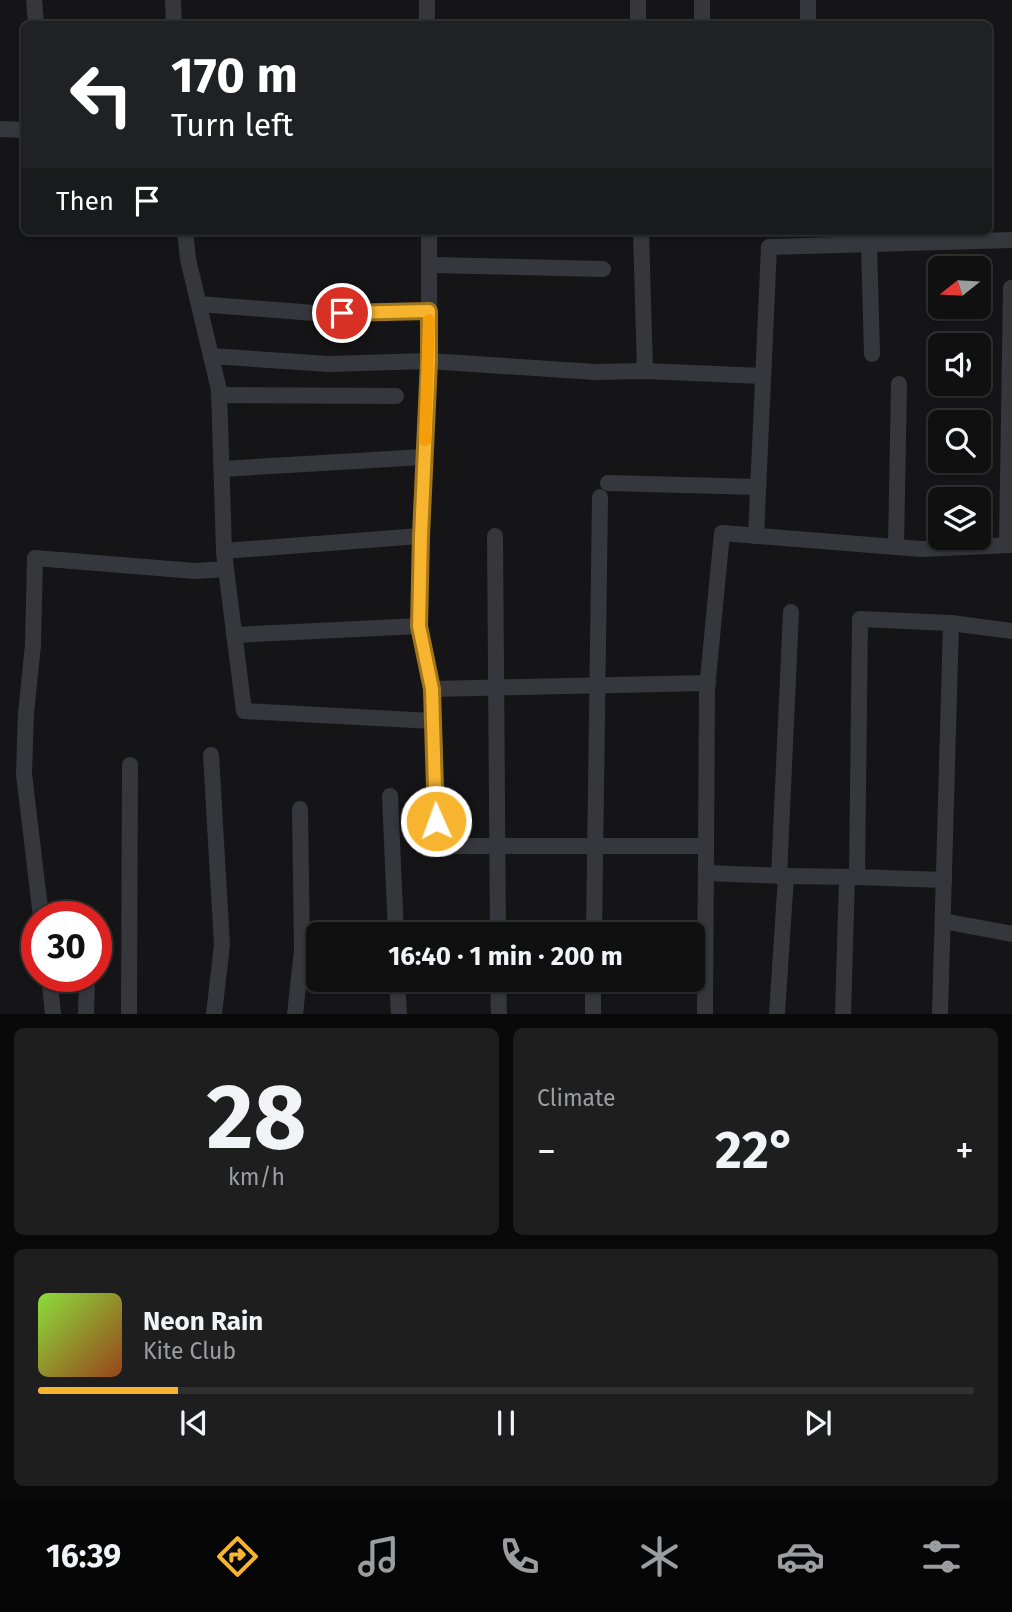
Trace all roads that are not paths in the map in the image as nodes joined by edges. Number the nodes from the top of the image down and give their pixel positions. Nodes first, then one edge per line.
1 (34, 0) edge
2 (173, 0) edge
3 (427, 0) edge
4 (638, 0) edge
5 (702, 0) edge
6 (808, 0) edge
7 (36, 21) edge
8 (174, 21) edge
9 (427, 21) edge
10 (638, 21) edge
11 (702, 21) edge
12 (808, 21) edge
13 (0, 130) edge
14 (21, 130) edge
15 (186, 235) edge
16 (429, 235) edge
17 (640, 235) edge
18 (812, 239) edge
19 (1012, 240) edge
20 (869, 244) junction
21 (429, 265) junction
22 (603, 269) dead end
23 (1011, 288) edge
24 (199, 304) junction
25 (429, 311) junction
26 (872, 354) dead end
27 (211, 356) junction
28 (429, 361) junction
29 (645, 371) junction
30 (763, 376) junction
31 (898, 384) dead end
32 (219, 395) junction
33 (396, 396) dead end
34 (424, 457) junction
35 (222, 469) junction
36 (758, 487) junction
37 (421, 536) junction
38 (495, 536) dead end
39 (756, 536) junction
40 (1010, 545) edge
41 (896, 547) junction
42 (224, 551) junction
43 (226, 569) junction
44 (791, 612) dead end
45 (951, 623) junction
46 (419, 626) junction
47 (1012, 631) edge
48 (234, 635) junction
49 (708, 683) junction
50 (597, 685) junction
51 (496, 688) junction
52 (432, 689) junction
53 (433, 721) junction
54 (211, 755) dead end
55 (130, 765) dead end
56 (390, 796) dead end
57 (300, 809) dead end
58 (497, 846) junction
59 (595, 846) junction
60 (706, 846) junction
61 (706, 873) junction
62 (783, 876) junction
63 (852, 877) junction
64 (944, 880) junction
65 (39, 901) edge
66 (943, 921) junction
67 (395, 922) edge
68 (498, 922) edge
69 (594, 922) edge
70 (1012, 934) edge
71 (50, 992) edge
72 (87, 992) edge
73 (398, 992) edge
74 (498, 992) edge
75 (593, 992) edge
76 (53, 1013) edge
77 (86, 1013) edge
78 (129, 1013) edge
79 (214, 1013) edge
80 (295, 1013) edge
81 (399, 1013) edge
82 (499, 1013) edge
83 (593, 1013) edge
84 (705, 1013) edge
85 (777, 1013) edge
86 (843, 1013) edge
87 (940, 1013) edge

1 - 7 street
2 - 8 street
3 - 9 street
4 - 10 street
5 - 11 street
6 - 12 street
13 - 14 street
15 - 24 street
16 - 21 street
17 - 29 street
18 - 20 street
18 - 30 street
19 - 20 street
20 - 26 street
21 - 22 street
21 - 25 street
23 - 40 street
24 - 25 street
24 - 27 street
25 - 28 street
27 - 28 street
27 - 32 street
28 - 29 street
28 - 34 street
29 - 30 street
30 - 36 street
31 - 41 street
32 - 33 street
32 - 35 street
34 - 35 street
34 - 37 street
35 - 42 street
36 - 39 street
36 - 50 street
37 - 42 street
37 - 46 street
38 - 51 street
39 - 41 street
39 - 49 street
40 - 41 street
42 - 43 street
43 - 48 street
43 - 65 street
44 - 62 street
45 - 47 street
45 - 63 street
45 - 64 street
46 - 48 street
46 - 52 street
48 - 53 street
49 - 50 street
49 - 60 street
50 - 51 street
50 - 59 street
51 - 52 street
51 - 58 street
52 - 53 street
53 - 58 street
54 - 79 street
55 - 78 street
56 - 67 street
57 - 80 street
58 - 59 street
58 - 68 street
59 - 60 street
59 - 69 street
60 - 61 street
61 - 62 street
61 - 84 street
62 - 63 street
62 - 85 street
63 - 64 street
63 - 86 street
64 - 66 street
66 - 70 street
66 - 87 street
71 - 76 street
72 - 77 street
73 - 81 street
74 - 82 street
75 - 83 street

